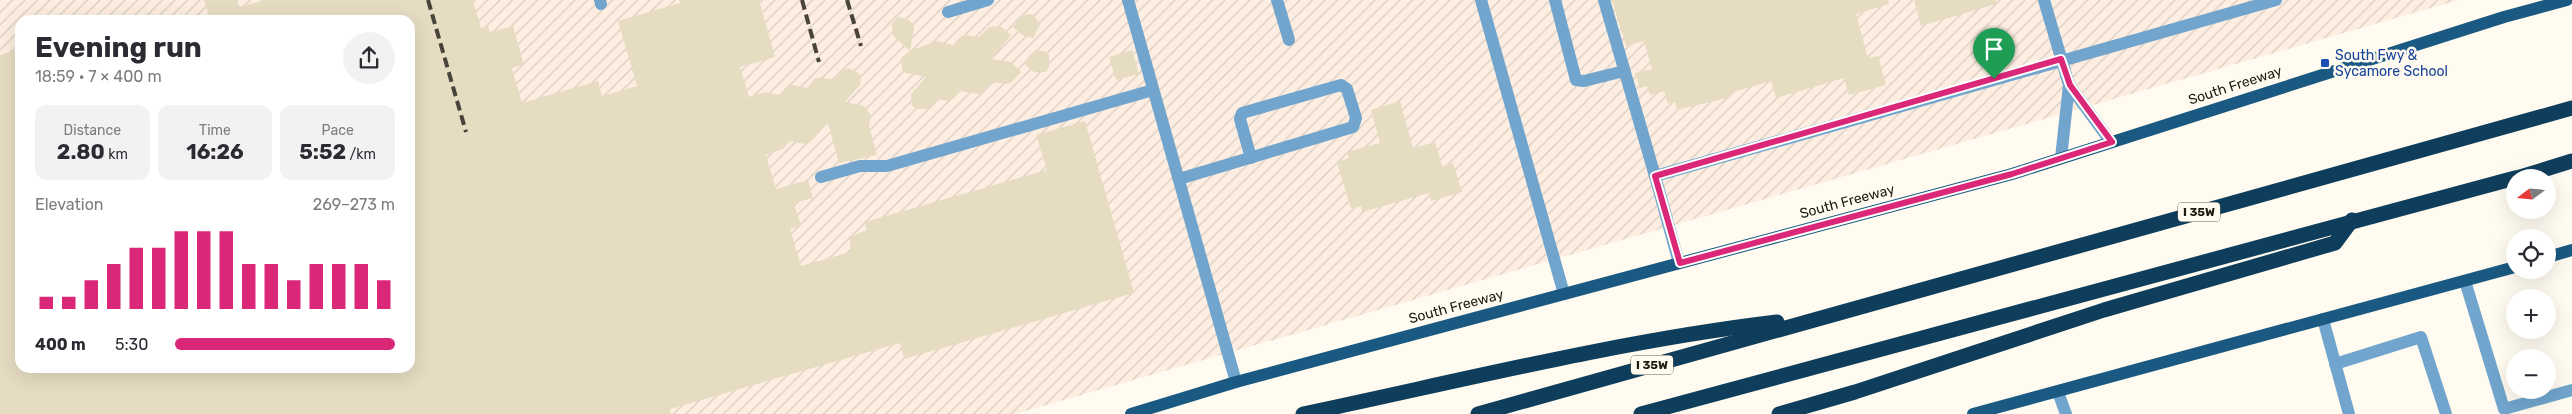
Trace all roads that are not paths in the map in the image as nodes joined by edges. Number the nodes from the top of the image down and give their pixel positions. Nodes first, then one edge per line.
1 (988, 0) edge
2 (1128, 0) edge
3 (1277, 0) edge
4 (1481, 0) edge
5 (1555, 0) edge
6 (1604, 0) edge
7 (2044, 0) edge
8 (2276, 0) edge
9 (2567, 0) edge
10 (948, 12) dead end
11 (1289, 40) dead end
12 (2061, 59) junction
13 (1624, 71) junction
14 (2070, 85) junction
15 (1153, 90) junction
16 (2572, 108) edge
17 (2112, 142) junction
18 (1251, 158) junction
19 (2062, 158) junction
20 (2572, 162) edge
21 (2548, 169) edge
22 (1655, 176) junction
23 (821, 178) dead end
24 (1179, 179) junction
25 (2506, 181) edge
26 (2352, 220) junction
27 (2572, 250) edge
28 (2556, 255) edge
29 (1680, 263) junction
30 (2506, 270) edge
31 (2465, 281) junction
32 (1564, 294) junction
33 (1826, 316) junction
34 (2323, 319) junction
35 (2335, 364) junction
36 (1236, 382) junction
37 (2572, 390) edge
38 (2058, 392) junction
39 (1131, 414) edge
40 (1302, 414) edge
41 (1478, 414) edge
42 (1640, 414) edge
43 (1779, 414) edge
44 (1973, 414) edge
45 (2066, 414) edge
46 (2349, 414) edge
47 (2446, 414) edge

1 - 10 lane
2 - 15 lane
3 - 11 lane
4 - 32 lane
5 - 13 lane
6 - 13 lane
7 - 12 lane
8 - 12 lane
9 - 17 main road, South Freeway
12 - 14 lane
12 - 22 lane
13 - 22 lane
14 - 17 lane
14 - 19 lane
15 - 23 lane
15 - 24 lane
16 - 33 highway, I 35W
17 - 19 main road, South Freeway
18 - 18 lane
18 - 24 lane
19 - 29 main road, South Freeway
20 - 21 highway
22 - 29 lane
24 - 36 lane
25 - 26 highway
26 - 42 highway
26 - 43 highway
27 - 28 main road
29 - 32 main road, South Freeway
30 - 31 main road
31 - 34 main road
31 - 37 lane
32 - 36 main road, South Freeway
33 - 40 highway
33 - 41 highway, I 35W
34 - 35 lane
34 - 38 main road
35 - 46 lane
35 - 47 lane
36 - 39 main road, South Freeway
38 - 44 main road
38 - 45 lane

